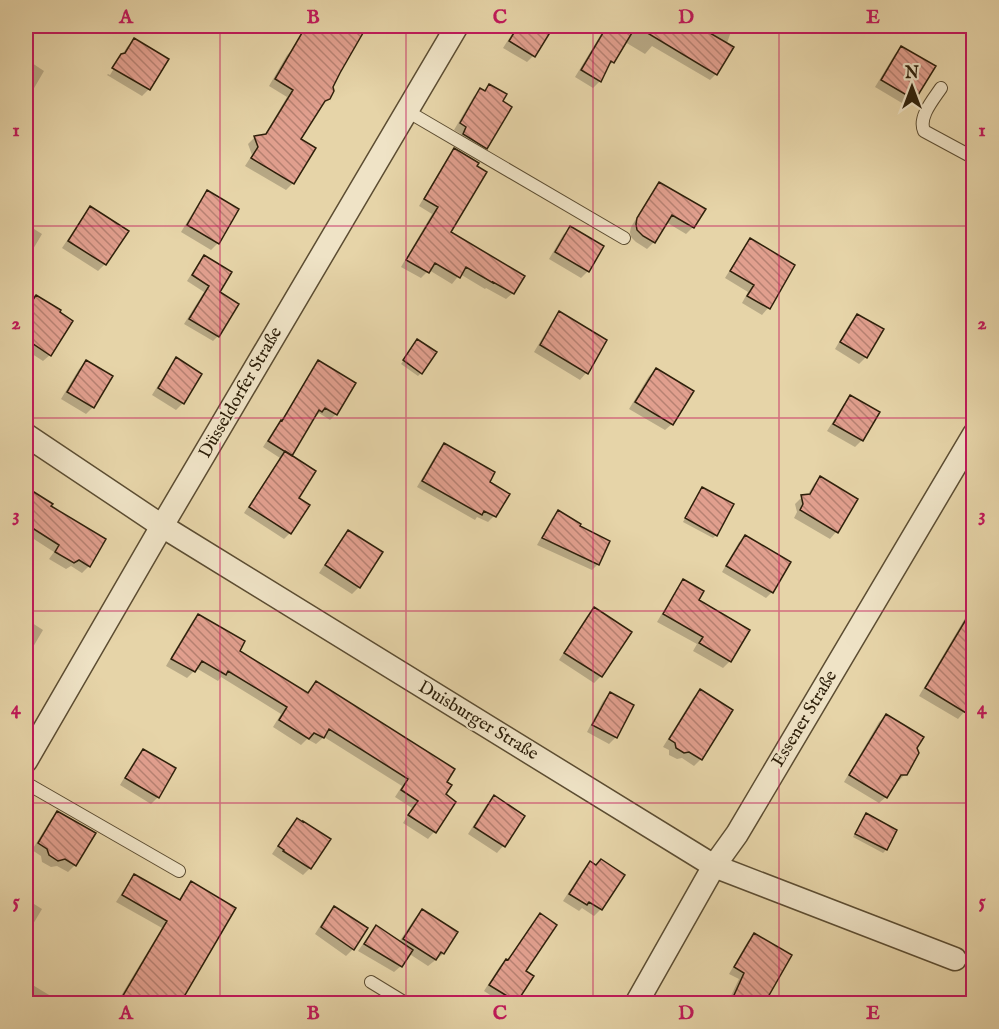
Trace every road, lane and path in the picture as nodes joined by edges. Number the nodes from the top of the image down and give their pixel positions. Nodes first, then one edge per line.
1 (457, 26) edge
2 (941, 88) dead end
3 (406, 111) junction
4 (974, 158) edge
5 (624, 238) dead end
6 (974, 434) edge
7 (26, 435) edge
8 (162, 526) junction
9 (26, 761) edge
10 (26, 783) edge
11 (714, 866) junction
12 (179, 871) dead end
13 (955, 959) dead end
14 (371, 982) dead end
15 (407, 1004) edge
16 (636, 1004) edge

1 - 3 street, Düsseldorfer Straße
2 - 4 lane
3 - 5 lane
3 - 8 street, Düsseldorfer Straße
6 - 11 street, Essener Straße
7 - 8 street, Duisburger Straße
8 - 9 street, Düsseldorfer Straße
8 - 11 street, Duisburger Straße
10 - 12 lane
11 - 13 street, Duisburger Straße
11 - 16 street, Essener Straße
14 - 15 lane

